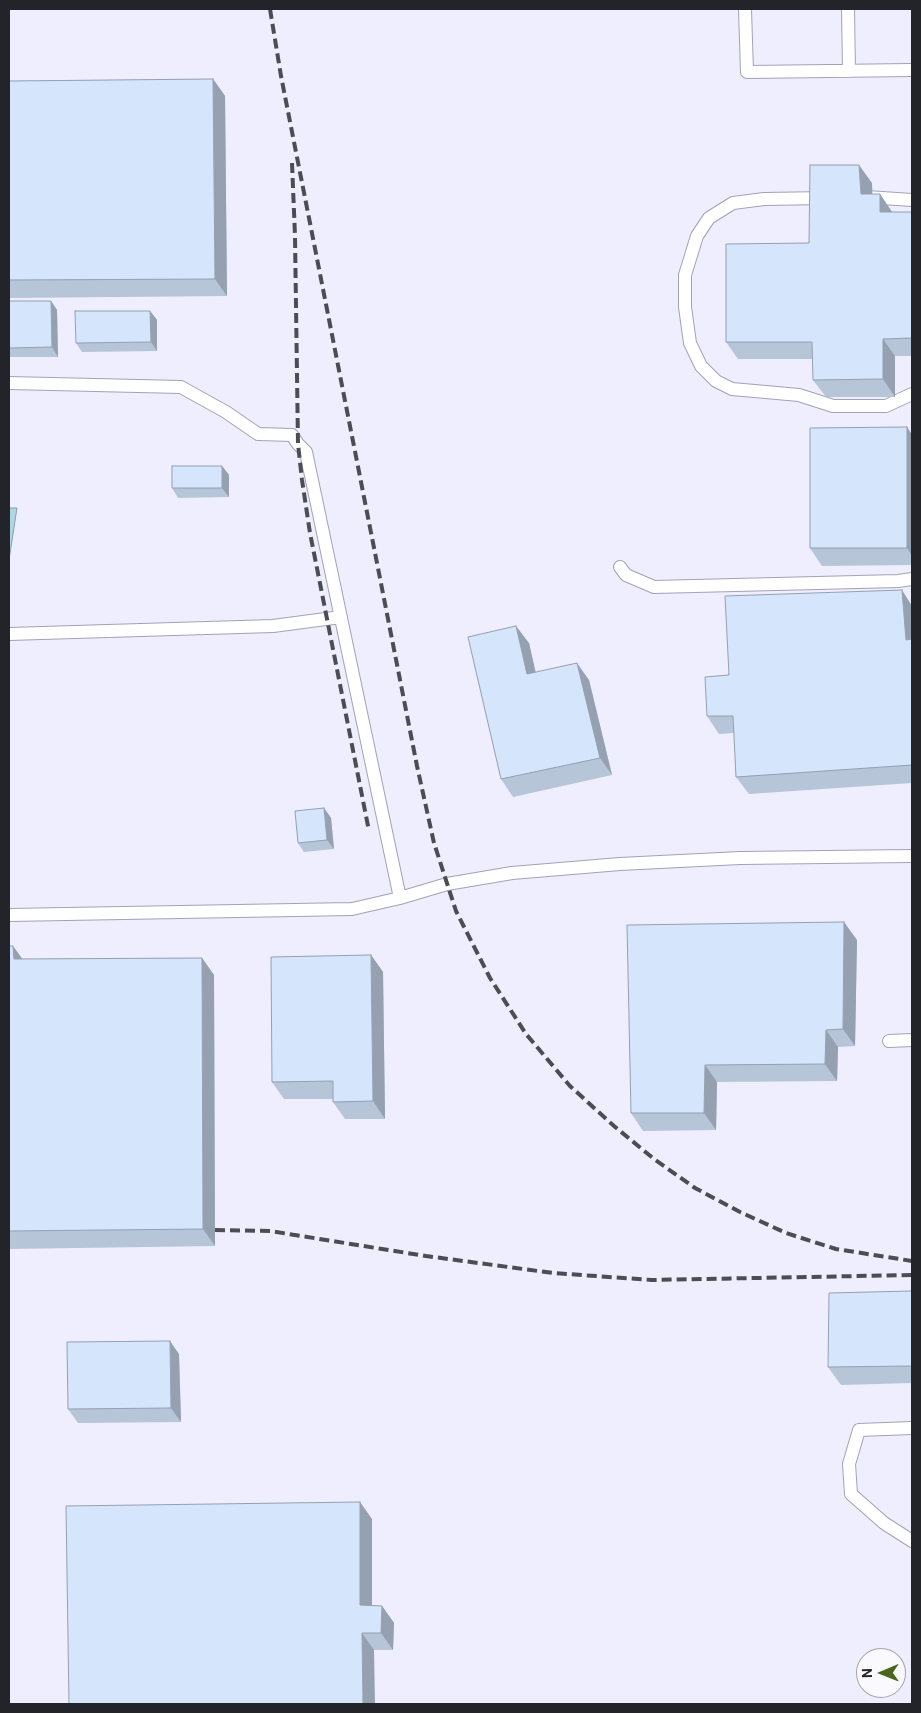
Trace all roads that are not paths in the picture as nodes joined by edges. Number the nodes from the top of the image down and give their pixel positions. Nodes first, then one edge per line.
1 (745, 9) edge
2 (848, 9) edge
3 (912, 70) edge
4 (849, 71) junction
5 (856, 197) edge
6 (839, 198) edge
7 (912, 200) edge
8 (9, 383) edge
9 (912, 394) edge
10 (620, 567) dead end
11 (912, 579) edge
12 (341, 617) junction
13 (9, 634) edge
14 (912, 856) edge
15 (400, 898) junction
16 (9, 914) edge
17 (912, 1040) edge
18 (889, 1041) dead end
19 (912, 1428) edge
20 (912, 1541) edge

1 - 4 lane
2 - 4 lane
3 - 4 lane
5 - 7 lane
6 - 9 lane
8 - 12 lane
10 - 11 lane
12 - 13 lane
12 - 15 lane
14 - 15 lane
15 - 16 lane
17 - 18 lane
19 - 20 lane

